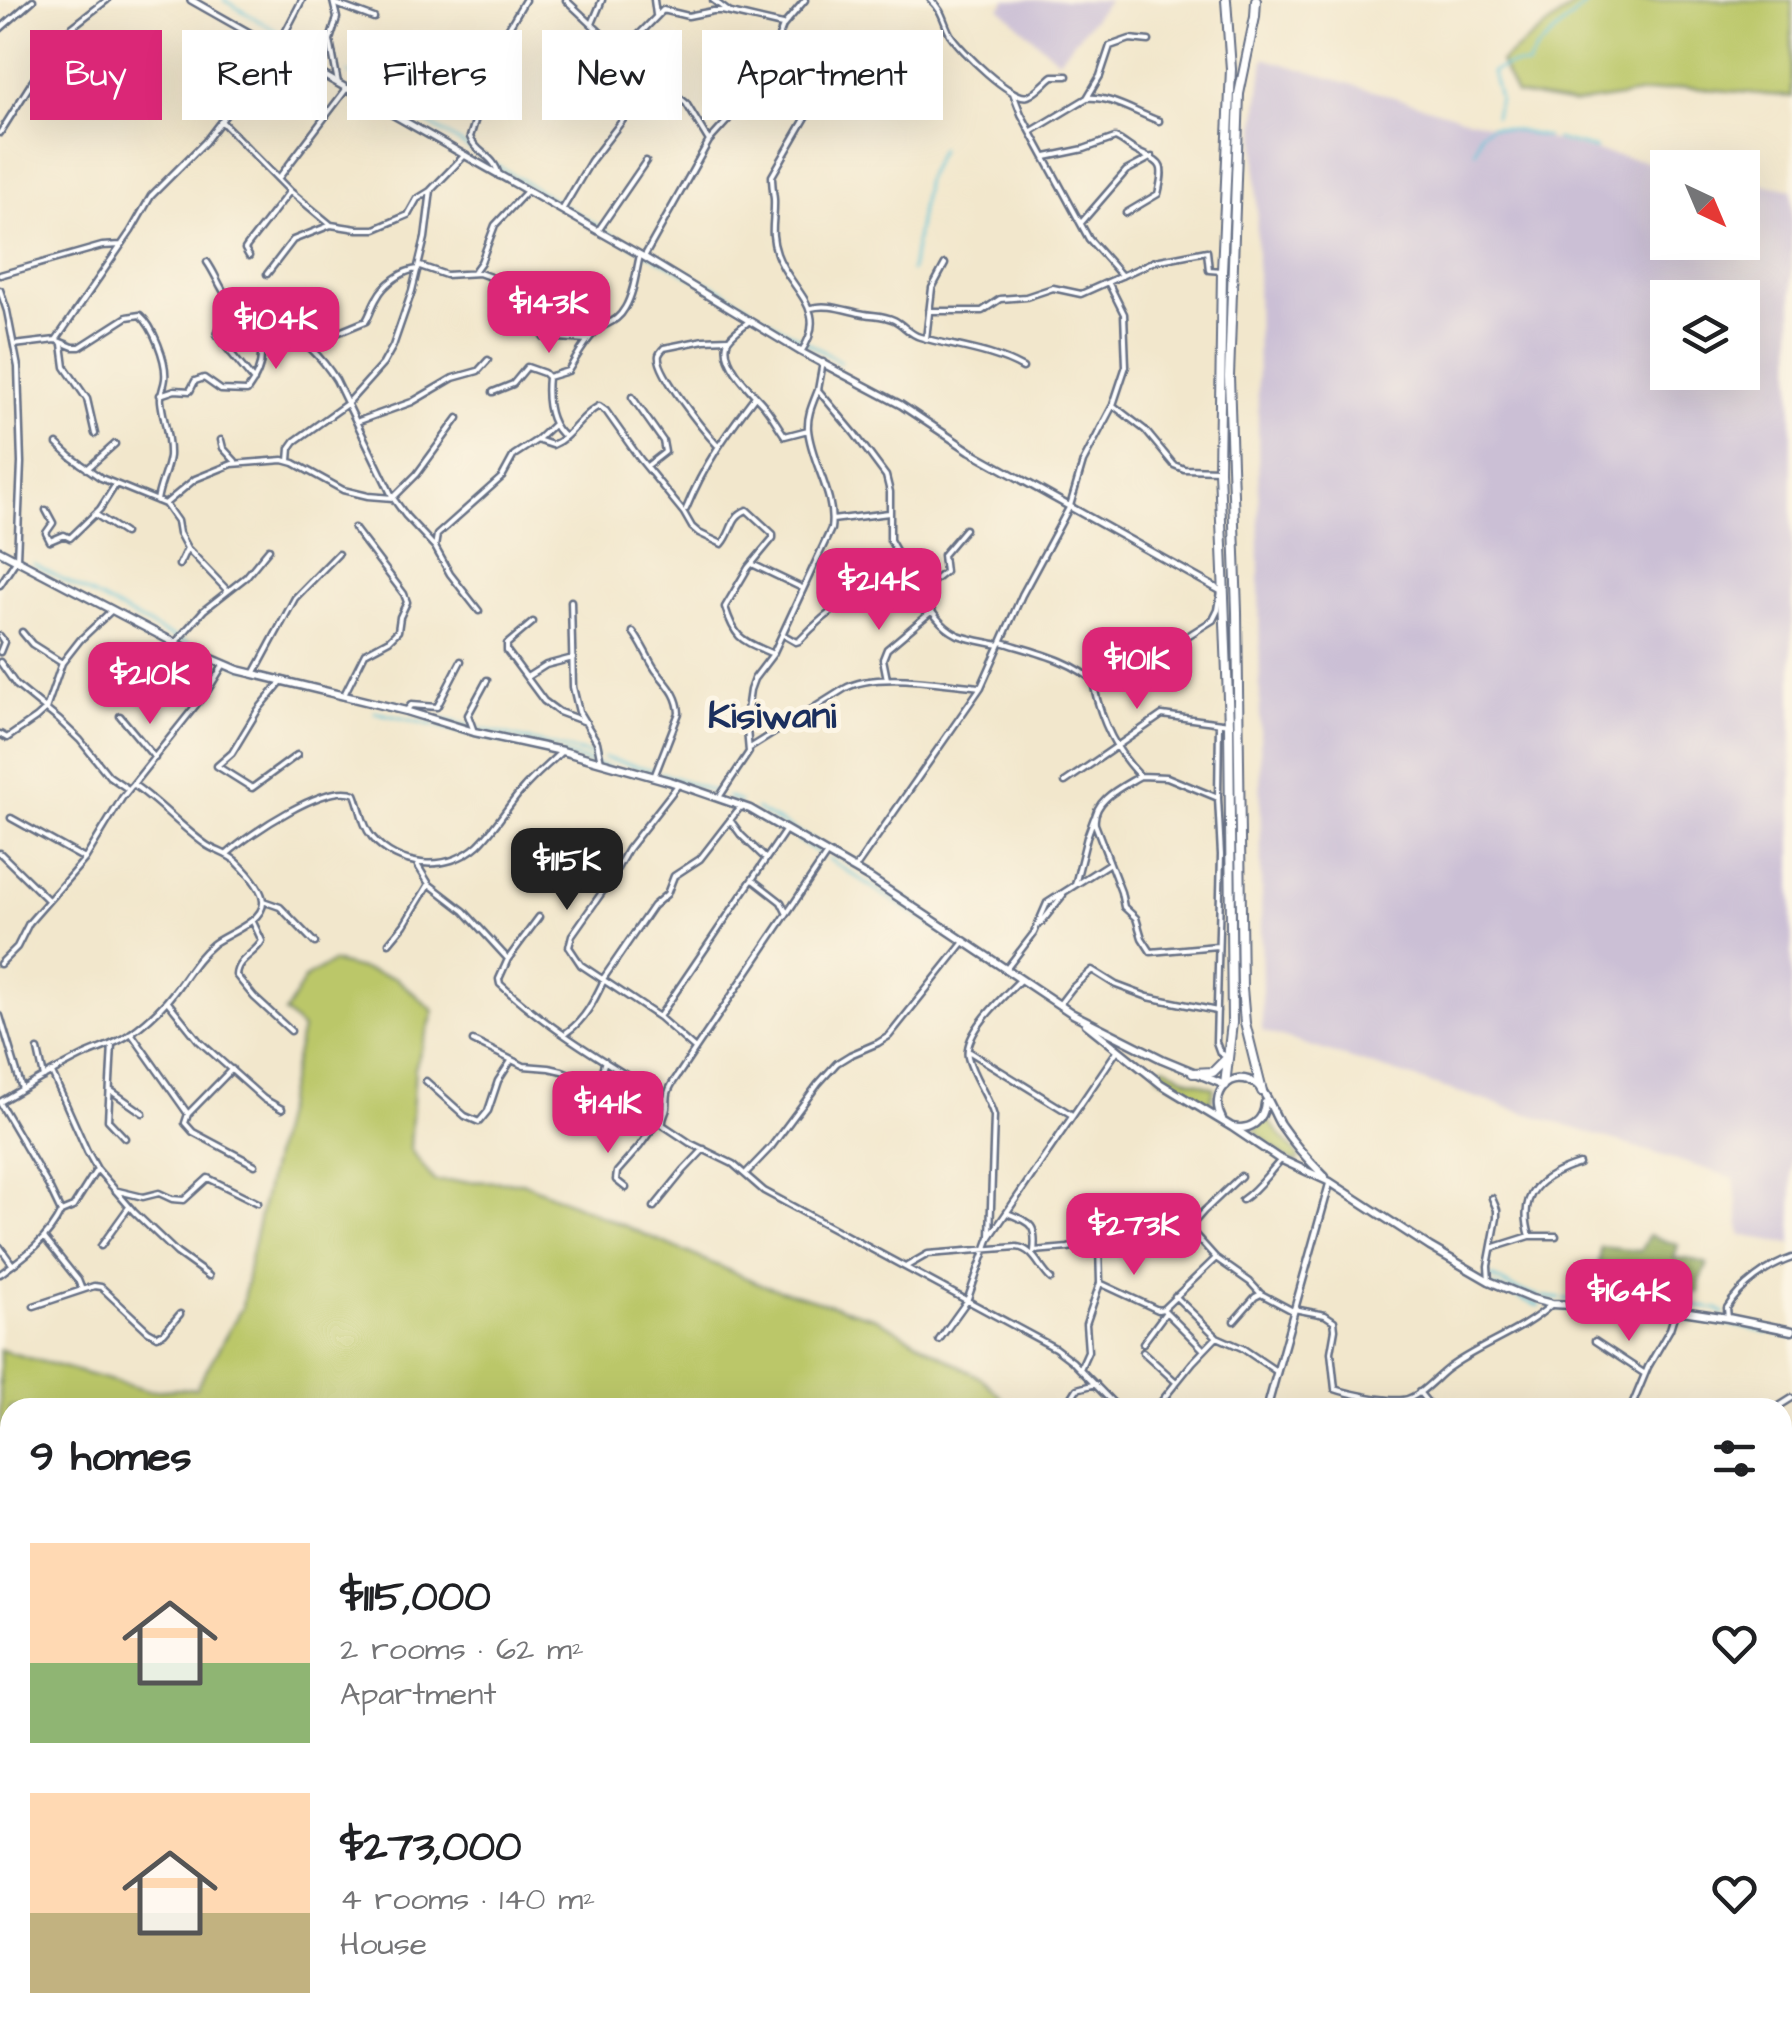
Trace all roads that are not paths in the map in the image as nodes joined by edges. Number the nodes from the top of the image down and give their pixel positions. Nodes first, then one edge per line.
1 (33, 0) edge
2 (96, 0) edge
3 (106, 0) edge
4 (191, 0) edge
5 (302, 0) edge
6 (525, 0) edge
7 (566, 0) edge
8 (602, 0) edge
9 (654, 0) edge
10 (713, 0) edge
11 (794, 0) edge
12 (932, 0) edge
13 (1226, 0) edge
14 (1256, 0) edge
15 (333, 1) edge
16 (804, 2) edge
17 (102, 6) junction
18 (730, 13) junction
19 (656, 16) junction
20 (374, 18) dead end
21 (592, 24) junction
22 (784, 26) junction
23 (0, 28) edge
24 (1229, 28) junction
25 (245, 30) edge
26 (286, 30) edge
27 (599, 30) edge
28 (643, 30) edge
29 (1253, 30) junction
30 (1149, 41) dead end
31 (1067, 76) dead end
32 (327, 77) edge
33 (338, 83) junction
34 (347, 88) edge
35 (347, 89) edge
36 (1013, 94) junction
37 (1086, 98) junction
38 (682, 99) edge
39 (404, 120) edge
40 (623, 120) edge
41 (804, 120) edge
42 (1159, 120) dead end
43 (221, 121) joint
44 (1032, 131) junction
45 (0, 133) edge
46 (710, 141) junction
47 (465, 155) junction
48 (1046, 157) junction
49 (1152, 157) junction
50 (646, 161) dead end
51 (499, 176) junction
52 (278, 179) junction
53 (431, 190) junction
54 (528, 190) junction
55 (290, 191) junction
56 (562, 210) junction
57 (1126, 213) dead end
58 (1081, 223) junction
59 (330, 225) junction
60 (598, 231) junction
61 (121, 245) junction
62 (249, 256) dead end
63 (642, 256) junction
64 (207, 262) dead end
65 (944, 264) dead end
66 (418, 267) junction
67 (1222, 271) junction
68 (473, 273) junction
69 (268, 274) dead end
70 (0, 276) edge
71 (1122, 276) junction
72 (1108, 282) junction
73 (0, 290) edge
74 (810, 308) junction
75 (238, 311) junction
76 (929, 311) junction
77 (749, 321) junction
78 (926, 338) junction
79 (728, 339) junction
80 (56, 340) junction
81 (588, 340) junction
82 (261, 342) junction
83 (14, 344) junction
84 (62, 344) junction
85 (306, 346) junction
86 (801, 352) junction
87 (488, 360) dead end
88 (822, 362) junction
89 (1023, 368) dead end
90 (548, 378) junction
91 (254, 381) junction
92 (818, 390) junction
93 (493, 392) dead end
94 (160, 395) junction
95 (754, 396) junction
96 (632, 397) dead end
97 (348, 404) junction
98 (1112, 405) junction
99 (458, 418) dead end
100 (357, 422) junction
101 (554, 424) junction
102 (808, 430) junction
103 (95, 434) dead end
104 (565, 437) junction
105 (222, 440) dead end
106 (537, 440) junction
107 (56, 444) dead end
108 (115, 444) dead end
109 (717, 445) junction
110 (289, 461) junction
111 (236, 462) junction
112 (647, 466) junction
113 (87, 468) junction
114 (1219, 470) junction
115 (116, 484) junction
116 (393, 498) junction
117 (157, 501) junction
118 (165, 504) junction
119 (1070, 506) junction
120 (686, 509) dead end
121 (46, 510) dead end
122 (95, 514) junction
123 (889, 514) junction
124 (832, 520) junction
125 (354, 528) dead end
126 (965, 529) dead end
127 (124, 533) dead end
128 (435, 547) junction
129 (187, 548) junction
130 (269, 549) dead end
131 (0, 550) edge
132 (338, 554) dead end
133 (17, 560) junction
134 (179, 564) dead end
135 (752, 564) junction
136 (906, 575) junction
137 (0, 585) edge
138 (802, 588) junction
139 (228, 591) junction
140 (920, 592) junction
141 (1223, 592) junction
142 (571, 601) dead end
143 (112, 610) junction
144 (480, 611) dead end
145 (932, 611) junction
146 (533, 622) dead end
147 (22, 632) dead end
148 (633, 632) dead end
149 (782, 634) junction
150 (0, 636) edge
151 (175, 643) junction
152 (1001, 644) junction
153 (0, 652) edge
154 (772, 654) junction
155 (573, 658) junction
156 (0, 662) edge
157 (461, 662) dead end
158 (62, 663) junction
159 (224, 664) junction
160 (254, 674) junction
161 (526, 677) junction
162 (487, 680) dead end
163 (887, 680) junction
164 (281, 682) junction
165 (1098, 684) junction
166 (981, 687) junction
167 (343, 697) junction
168 (46, 709) junction
169 (406, 711) junction
170 (120, 716) dead end
171 (586, 722) junction
172 (1224, 723) junction
173 (474, 732) junction
174 (0, 734) edge
175 (1118, 745) junction
176 (749, 748) junction
177 (562, 751) junction
178 (297, 755) dead end
179 (154, 758) junction
180 (600, 762) junction
181 (1140, 776) junction
182 (654, 777) junction
183 (1065, 782) dead end
184 (134, 784) junction
185 (678, 785) junction
186 (128, 789) junction
187 (718, 798) junction
188 (1218, 798) junction
189 (741, 806) junction
190 (12, 818) dead end
191 (1094, 818) junction
192 (730, 820) junction
193 (786, 830) junction
194 (0, 852) edge
195 (227, 854) junction
196 (827, 854) junction
197 (85, 859) junction
198 (766, 859) junction
199 (417, 863) junction
200 (1108, 864) junction
201 (854, 870) junction
202 (752, 880) junction
203 (429, 884) junction
204 (1075, 885) junction
205 (48, 900) junction
206 (263, 901) junction
207 (786, 912) junction
208 (539, 917) dead end
209 (252, 922) junction
210 (964, 942) junction
211 (314, 943) dead end
212 (389, 943) dead end
213 (1217, 946) junction
214 (508, 959) junction
215 (0, 964) edge
216 (1006, 970) junction
217 (604, 980) junction
218 (1020, 980) junction
219 (167, 1001) junction
220 (1060, 1004) junction
221 (1216, 1010) junction
222 (1073, 1014) junction
223 (0, 1016) edge
224 (659, 1017) junction
225 (292, 1031) dead end
226 (132, 1033) junction
227 (565, 1033) junction
228 (473, 1041) dead end
229 (1231, 1042) junction
230 (112, 1044) junction
231 (696, 1049) junction
232 (38, 1050) dead end
233 (968, 1051) junction
234 (1118, 1052) junction
235 (1227, 1057) junction
236 (510, 1061) junction
237 (605, 1061) junction
238 (232, 1069) junction
239 (52, 1072) junction
240 (1192, 1073) junction
241 (44, 1077) junction
242 (426, 1081) dead end
243 (1226, 1085) junction
244 (598, 1086) junction
245 (22, 1089) junction
246 (110, 1090) junction
247 (1263, 1094) junction
248 (665, 1099) junction
249 (0, 1103) edge
250 (282, 1110) dead end
251 (143, 1113) dead end
252 (188, 1114) junction
253 (1072, 1115) junction
254 (663, 1116) junction
255 (657, 1122) junction
256 (1228, 1124) junction
257 (663, 1126) junction
258 (125, 1138) dead end
259 (704, 1149) junction
260 (1281, 1160) junction
261 (1579, 1164) dead end
262 (255, 1165) dead end
263 (98, 1169) junction
264 (746, 1173) junction
265 (1241, 1176) dead end
266 (1330, 1182) junction
267 (626, 1188) dead end
268 (114, 1190) junction
269 (1492, 1198) dead end
270 (1242, 1200) dead end
271 (258, 1203) dead end
272 (129, 1206) junction
273 (654, 1207) dead end
274 (61, 1212) junction
275 (1006, 1212) junction
276 (1530, 1236) junction
277 (1556, 1236) dead end
278 (990, 1237) junction
279 (45, 1238) junction
280 (101, 1246) dead end
281 (0, 1247) edge
282 (1492, 1248) junction
283 (987, 1249) junction
284 (1034, 1254) junction
285 (1216, 1258) junction
286 (1792, 1258) edge
287 (13, 1265) junction
288 (906, 1266) junction
289 (0, 1274) edge
290 (208, 1276) dead end
291 (1051, 1278) dead end
292 (1489, 1281) junction
293 (1100, 1283) junction
294 (82, 1290) junction
295 (1260, 1294) junction
296 (1175, 1296) junction
297 (967, 1301) junction
298 (1552, 1304) junction
299 (34, 1306) dead end
300 (1165, 1310) junction
301 (1294, 1310) junction
302 (1676, 1310) junction
303 (180, 1314) dead end
304 (1728, 1318) junction
305 (1234, 1321) dead end
306 (1792, 1331) edge
307 (1217, 1337) junction
308 (939, 1340) dead end
309 (1595, 1341) dead end
310 (1143, 1343) dead end
311 (1204, 1350) junction
312 (1143, 1352) dead end
313 (1080, 1369) junction
314 (1276, 1371) junction
315 (1645, 1374) junction
316 (1176, 1382) junction
317 (1096, 1384) junction
318 (1419, 1392) junction
319 (1071, 1398) edge
320 (1109, 1398) edge
321 (1164, 1398) edge
322 (1269, 1398) edge
323 (1397, 1398) edge
324 (1410, 1398) edge
325 (1424, 1398) edge
326 (1636, 1398) edge

1 - 23 street
2 - 17 street
3 - 17 street
4 - 25 street
5 - 26 street
6 - 51 street
7 - 21 street
8 - 21 street
9 - 19 street
10 - 18 street
11 - 16 street
12 - 36 street
13 - 24 main road
14 - 29 main road
15 - 20 street
15 - 33 street
16 - 22 street
17 - 45 street
18 - 19 street
18 - 22 street
19 - 28 street
21 - 27 street
22 - 46 street
24 - 29 main road
24 - 67 main road
29 - 247 main road
30 - 37 street
31 - 36 street
32 - 33 street
33 - 34 street
35 - 52 street
36 - 44 street
37 - 42 street
37 - 44 street
38 - 46 street
39 - 47 street
40 - 56 street
41 - 74 street
43 - 52 street
43 - 61 street
44 - 48 street
46 - 63 street
47 - 51 street
47 - 53 street
48 - 49 street
48 - 58 street
49 - 57 street
49 - 58 street
50 - 60 street
51 - 54 street
52 - 55 street
53 - 59 street
53 - 66 street
54 - 56 street
54 - 68 street
55 - 59 street
55 - 62 street
56 - 60 street
58 - 71 street
59 - 69 street
60 - 63 street
61 - 70 street
61 - 80 street
63 - 77 street
63 - 81 street
64 - 75 street
65 - 76 street
66 - 68 street
66 - 85 street
66 - 97 street
67 - 71 street
67 - 114 main road
68 - 81 street
71 - 72 street
72 - 76 street
72 - 98 street
73 - 83 street
74 - 78 street
74 - 86 street
75 - 82 street
75 - 91 street
76 - 78 street
77 - 79 street
77 - 86 street
78 - 89 street
79 - 95 street
79 - 109 street
80 - 83 street
80 - 84 street
81 - 90 street
82 - 85 street
82 - 91 street
83 - 133 street
84 - 94 street
84 - 103 street
85 - 97 street
86 - 88 street
87 - 100 street
88 - 92 street
88 - 119 street
90 - 93 street
90 - 101 street
91 - 94 street
92 - 102 street
92 - 123 street
94 - 117 street
95 - 102 street
95 - 109 street
96 - 112 street
97 - 100 street
97 - 110 street
98 - 114 street
98 - 119 street
99 - 116 street
100 - 116 street
101 - 104 street
101 - 106 street
102 - 124 street
104 - 106 street
104 - 112 street
105 - 111 street
106 - 128 street
107 - 113 street
108 - 113 street
109 - 120 street
110 - 111 street
110 - 116 street
111 - 118 street
112 - 135 street
113 - 115 street
114 - 141 main road
115 - 117 street
115 - 122 street
116 - 128 street
117 - 118 street
118 - 129 street
119 - 141 street
119 - 152 street
121 - 122 street
122 - 127 street
123 - 124 street
123 - 136 street
124 - 138 street
125 - 167 street
126 - 140 street
128 - 144 street
129 - 134 street
129 - 139 street
130 - 139 street
131 - 133 main road
132 - 160 street
133 - 137 street
133 - 143 main road
135 - 138 street
135 - 154 street
136 - 140 street
136 - 149 street
138 - 149 street
139 - 151 street
140 - 145 street
141 - 165 street
141 - 172 main road
142 - 155 street
143 - 151 main road
143 - 158 street
145 - 152 street
145 - 163 street
146 - 161 street
147 - 158 street
148 - 182 street
149 - 154 street
150 - 153 street
151 - 159 main road
152 - 165 street
152 - 166 street
154 - 176 street
155 - 161 street
155 - 171 street
156 - 168 street
157 - 169 street
158 - 168 street
159 - 160 main road
159 - 179 street
160 - 164 main road
161 - 171 street
162 - 173 street
163 - 166 street
163 - 176 street
164 - 167 main road
164 - 178 street
165 - 175 street
166 - 201 street
167 - 169 main road
168 - 174 street
168 - 186 street
169 - 173 main road
170 - 179 street
171 - 180 street
172 - 175 street
172 - 188 street
172 - 229 main road
173 - 177 main road
175 - 181 street
175 - 183 street
176 - 187 street
177 - 180 main road
177 - 199 street
179 - 184 street
180 - 182 main road
181 - 188 street
181 - 191 street
182 - 185 main road
184 - 186 street
184 - 195 street
185 - 187 main road
185 - 217 street
186 - 197 street
187 - 189 main road
188 - 213 street
189 - 192 street
189 - 193 main road
190 - 197 street
191 - 200 street
191 - 204 street
192 - 198 street
192 - 217 street
193 - 196 main road
193 - 198 street
194 - 205 street
195 - 199 street
195 - 206 street
196 - 201 main road
196 - 207 street
197 - 205 street
198 - 202 street
199 - 203 street
200 - 204 street
200 - 213 street
201 - 210 main road
202 - 207 street
202 - 224 street
203 - 212 street
203 - 214 street
204 - 216 street
205 - 215 street
206 - 209 street
206 - 211 street
207 - 231 street
208 - 214 street
209 - 219 street
209 - 225 street
210 - 216 main road
210 - 264 street
213 - 221 street
214 - 227 street
216 - 218 main road
217 - 224 street
217 - 227 street
218 - 220 main road
218 - 233 street
219 - 226 street
219 - 238 street
220 - 221 street
220 - 222 main road
221 - 235 street
222 - 234 main road
222 - 240 main road
223 - 245 street
224 - 231 street
226 - 230 street
226 - 252 street
227 - 237 street
228 - 236 street
229 - 235 main road
229 - 243 main road
230 - 239 street
230 - 246 street
231 - 248 street
232 - 241 street
233 - 253 street
233 - 278 street
234 - 253 street
234 - 256 main road
235 - 240 main road
236 - 242 street
236 - 244 street
237 - 244 street
237 - 248 street
238 - 250 street
238 - 252 street
239 - 241 street
239 - 263 street
240 - 243 main road
241 - 245 street
243 - 247 main road
243 - 256 main road
244 - 255 street
245 - 249 street
246 - 251 street
246 - 258 street
247 - 256 main road
247 - 266 main road
248 - 254 street
249 - 274 street
252 - 262 street
253 - 275 street
254 - 255 street
254 - 257 street
255 - 257 street
255 - 267 street
256 - 260 main road
257 - 259 street
259 - 264 street
259 - 273 street
260 - 266 main road
260 - 270 street
261 - 276 street
263 - 268 street
263 - 274 street
264 - 288 street
265 - 285 street
266 - 292 main road
266 - 301 street
268 - 271 street
268 - 272 street
269 - 282 street
272 - 280 street
272 - 290 street
274 - 279 street
275 - 278 street
275 - 284 street
276 - 277 street
276 - 282 street
278 - 283 street
279 - 287 street
279 - 294 street
281 - 287 street
282 - 292 street
283 - 284 street
283 - 288 street
283 - 297 street
284 - 291 street
284 - 293 street
285 - 295 street
285 - 296 street
286 - 304 street
287 - 289 street
288 - 297 street
292 - 298 main road
293 - 300 street
293 - 313 street
294 - 299 street
294 - 303 street
295 - 301 street
295 - 305 street
296 - 300 street
296 - 307 street
297 - 308 street
297 - 313 street
298 - 302 main road
298 - 318 street
300 - 310 street
300 - 311 street
301 - 314 street
301 - 323 street
302 - 304 main road
302 - 315 street
304 - 306 main road
307 - 311 street
307 - 314 street
309 - 315 street
311 - 316 street
312 - 316 street
313 - 317 street
314 - 322 street
315 - 326 street
316 - 321 street
317 - 319 street
317 - 320 street
318 - 324 street
318 - 325 street

